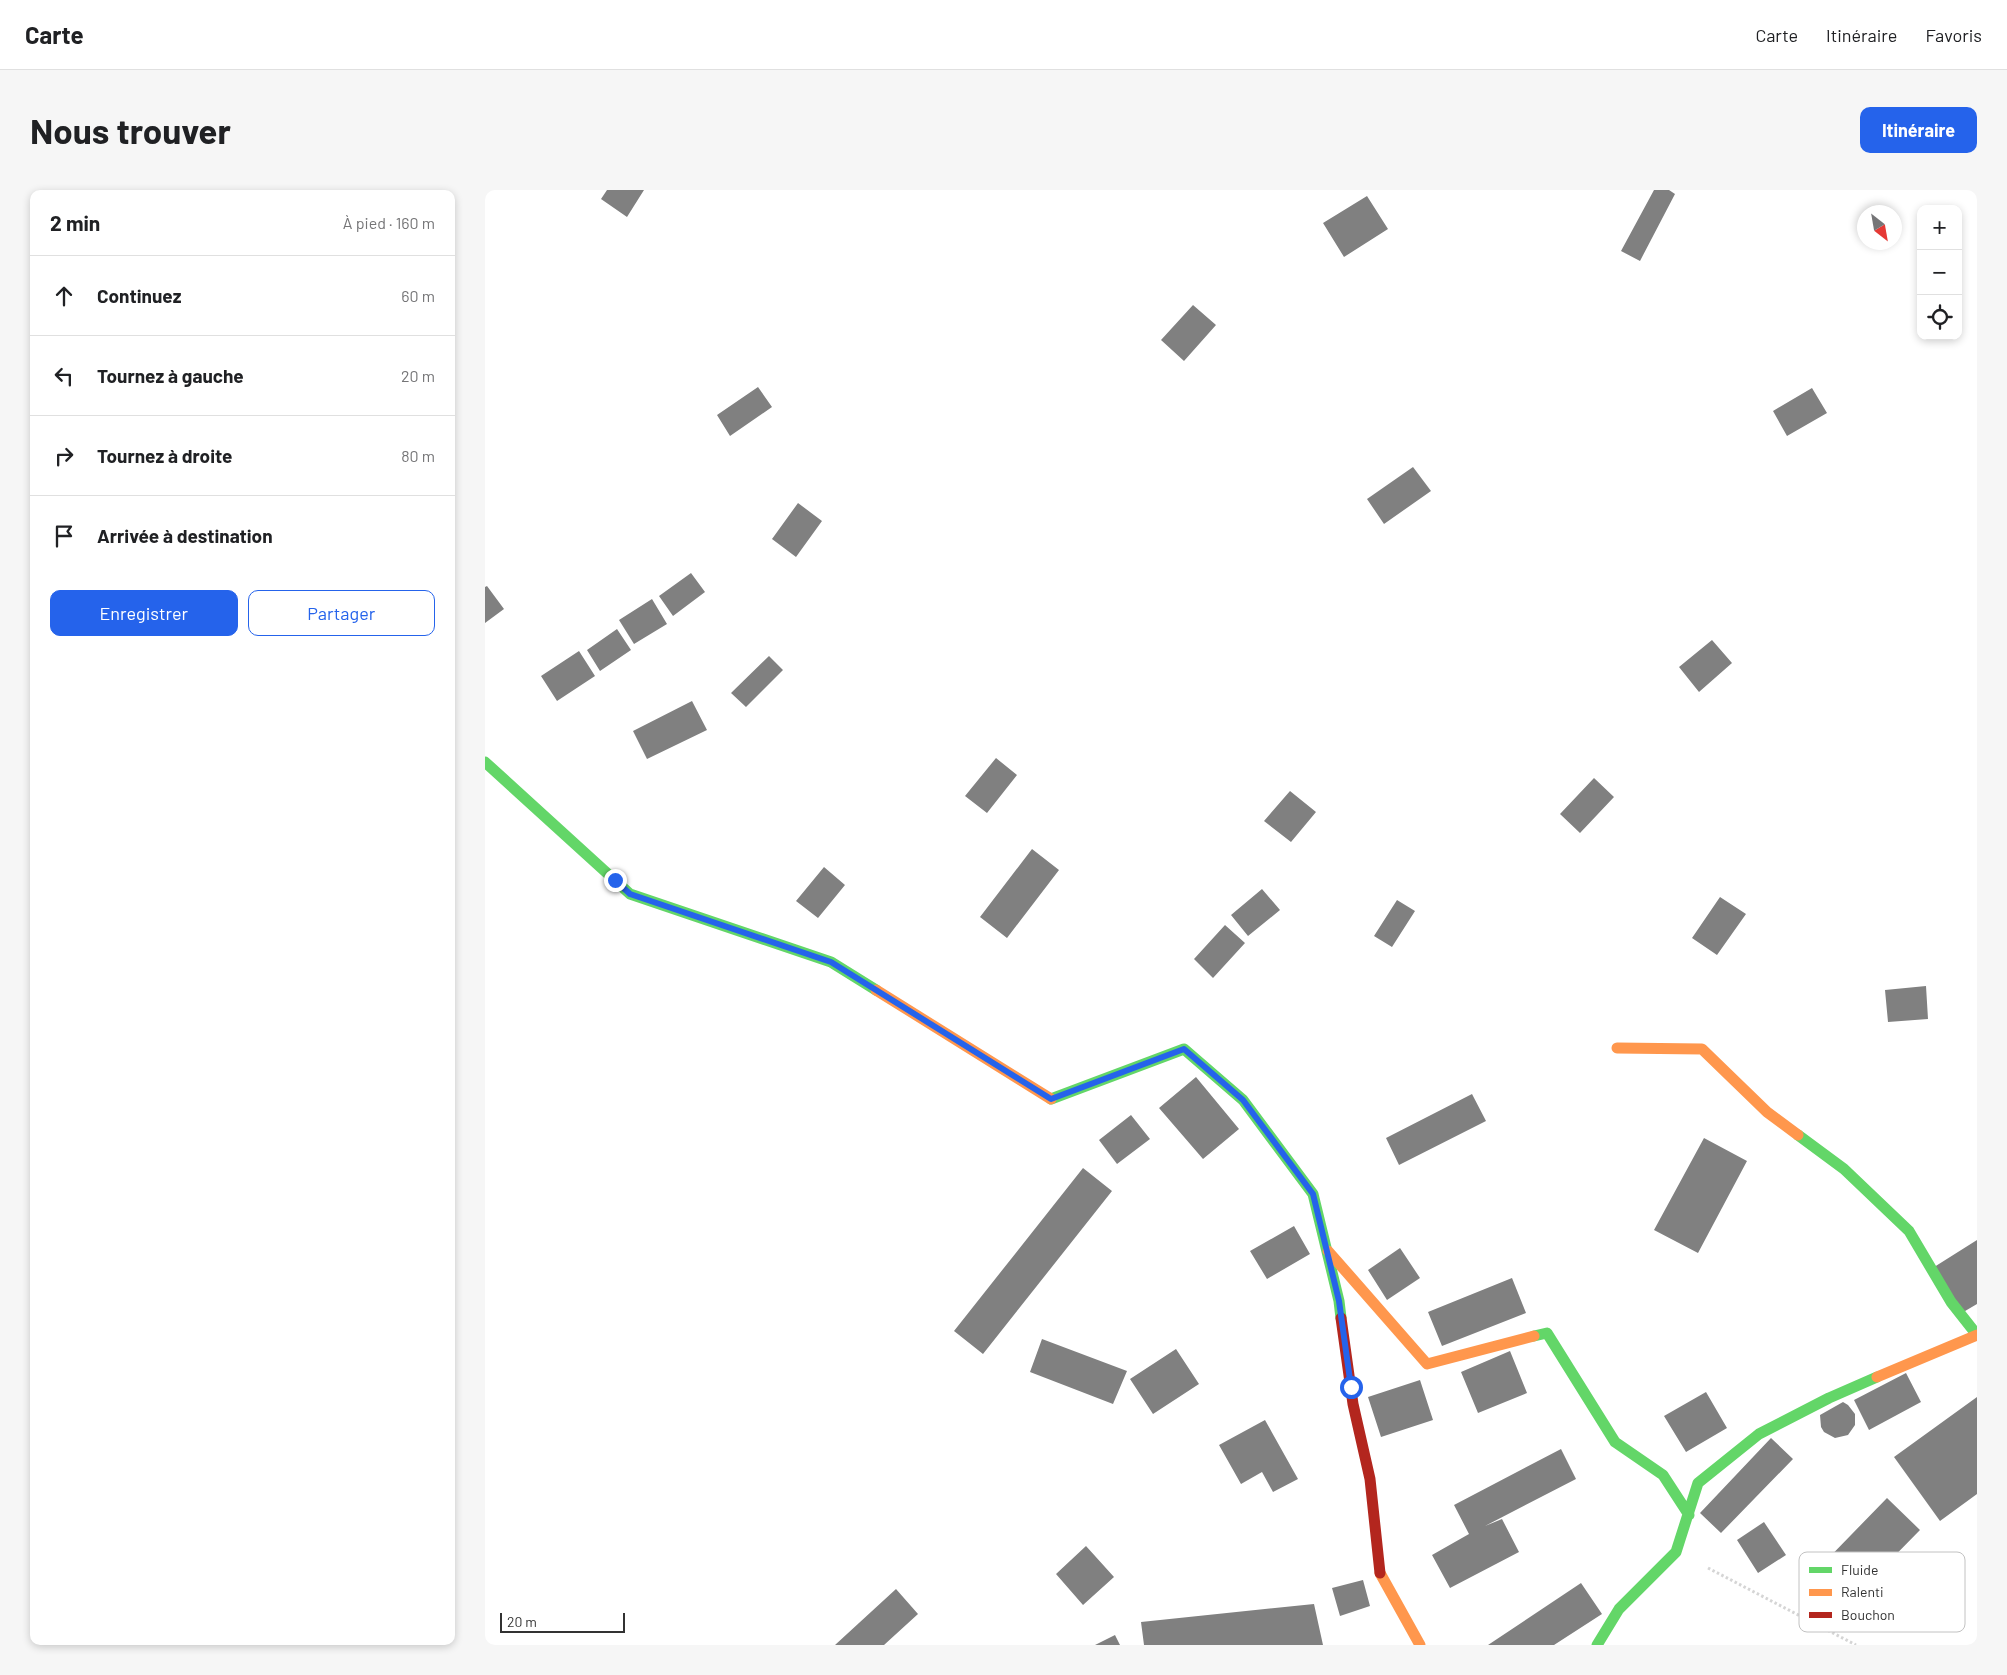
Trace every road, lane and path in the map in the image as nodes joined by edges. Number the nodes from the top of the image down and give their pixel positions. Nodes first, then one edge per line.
1 (485, 762) edge
2 (1617, 1048) dead end
3 (1326, 1248) junction
4 (1977, 1335) edge
5 (1689, 1514) junction
6 (1676, 1552) junction
7 (1799, 1616) edge
8 (1831, 1632) edge
9 (1420, 1645) edge
10 (1597, 1645) edge
11 (1856, 1645) edge

1 - 3 street
2 - 4 street
3 - 5 street
3 - 9 street
4 - 5 street
5 - 6 street
6 - 7 path
6 - 10 street
8 - 11 path

